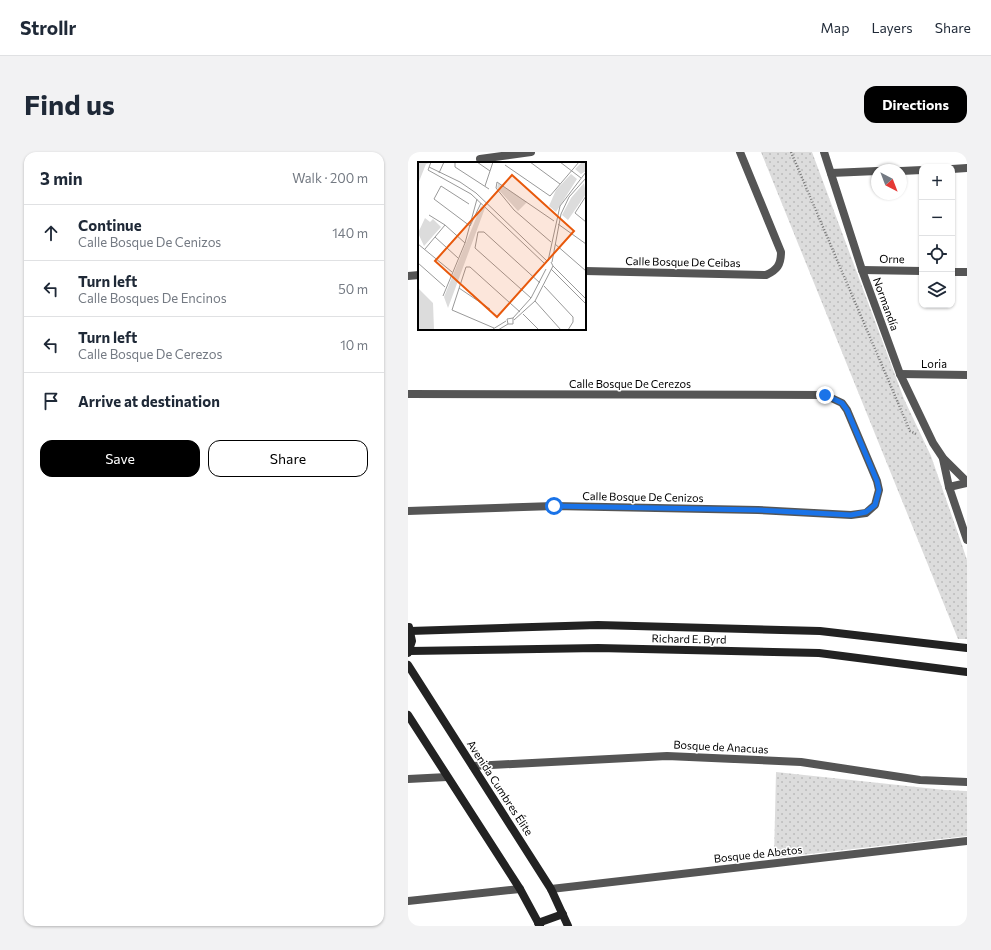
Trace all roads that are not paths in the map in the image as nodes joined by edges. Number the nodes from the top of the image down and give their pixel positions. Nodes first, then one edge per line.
1 (531, 152) edge
2 (740, 152) edge
3 (824, 152) edge
4 (480, 159) dead end
5 (967, 168) edge
6 (955, 169) edge
7 (907, 170) edge
8 (919, 170) edge
9 (871, 171) edge
10 (831, 173) junction
11 (862, 270) junction
12 (586, 271) edge
13 (919, 271) edge
14 (955, 272) edge
15 (967, 272) edge
16 (418, 275) edge
17 (408, 276) edge
18 (900, 374) junction
19 (967, 375) edge
20 (408, 394) edge
21 (943, 458) junction
22 (967, 482) edge
23 (949, 487) junction
24 (875, 505) joint
25 (408, 511) edge
26 (967, 540) edge
27 (409, 628) edge
28 (967, 649) edge
29 (408, 652) edge
30 (408, 665) edge
31 (967, 672) edge
32 (408, 715) edge
33 (473, 766) junction
34 (447, 777) junction
35 (408, 779) edge
36 (967, 782) edge
37 (967, 841) edge
38 (520, 889) junction
39 (551, 889) junction
40 (408, 901) edge
41 (563, 914) junction
42 (539, 924) edge
43 (568, 926) edge

1 - 4 street
2 - 12 street, Calle Bosque De Ceibas
3 - 10 street, Normandía
5 - 6 street
7 - 8 street
9 - 10 street
10 - 11 street, Normandía
11 - 13 street, Orne
11 - 18 street, Normandía
14 - 15 street
16 - 17 street
18 - 19 street, Loria
18 - 21 street, Normandía
20 - 24 street, Calle Bosque De Cerezos
21 - 22 street, Normandía
21 - 23 street, Normandía
22 - 23 street
23 - 26 street, Normandía
24 - 25 street, Calle Bosque De Cenizos
27 - 28 street, Richard E. Byrd
27 - 29 street
29 - 31 street, Richard E. Byrd
30 - 33 street, Avenida Cumbres Élite
32 - 34 street
33 - 36 street, Bosque de Anacuas
33 - 39 street, Avenida Cumbres Élite
34 - 35 street
34 - 38 street
37 - 39 street, Bosque de Abetos
38 - 40 street
38 - 42 street
39 - 41 street, Avenida Cumbres Élite
41 - 42 street
41 - 43 street, Avenida Cumbres Élite

